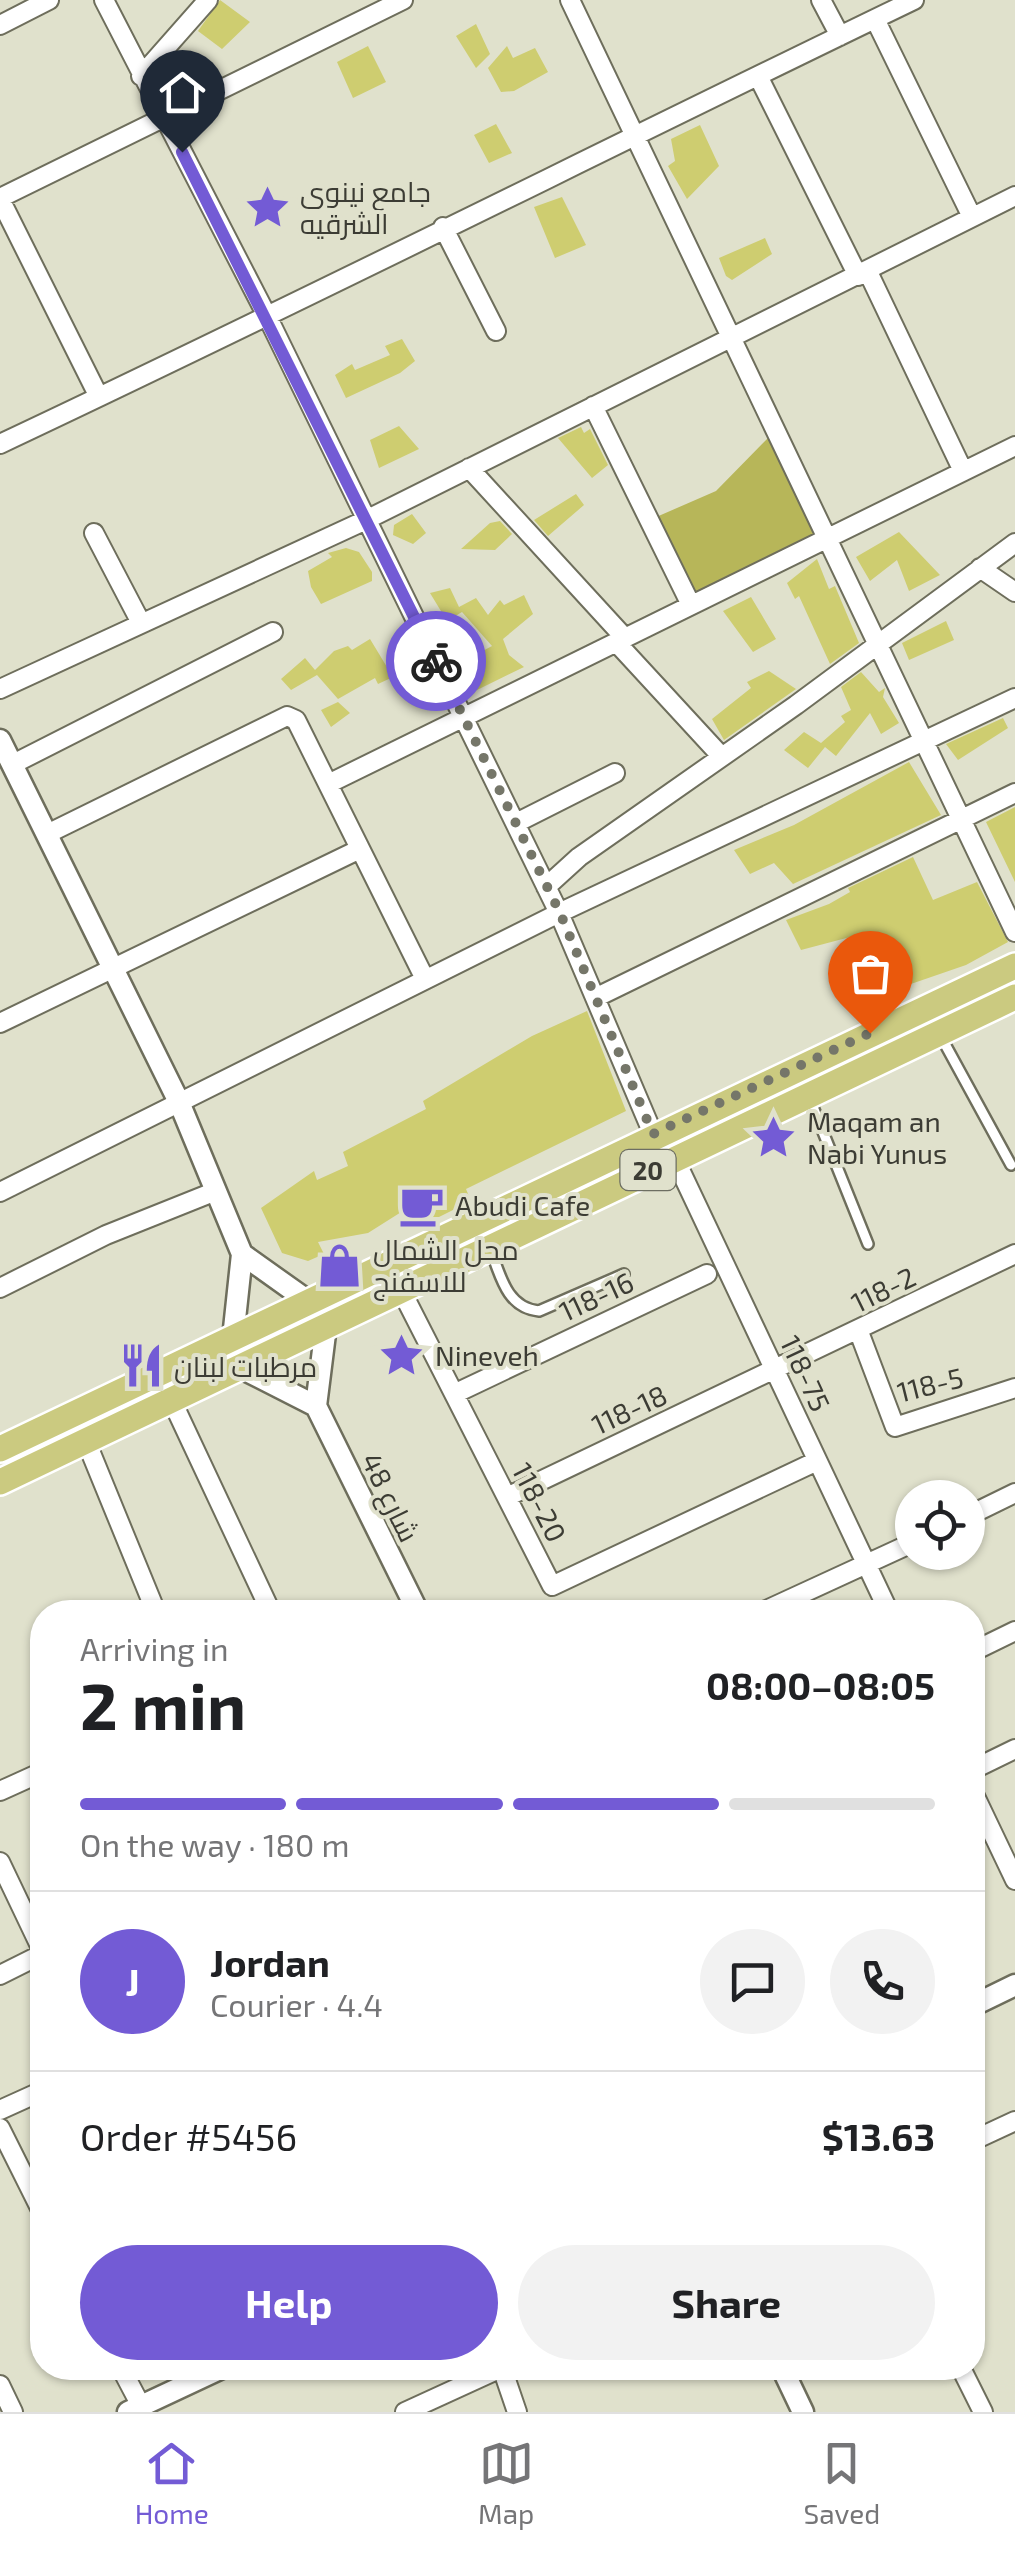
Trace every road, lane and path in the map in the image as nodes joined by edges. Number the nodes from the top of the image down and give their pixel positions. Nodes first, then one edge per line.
1 (49, 0) edge
2 (104, 0) edge
3 (208, 0) edge
4 (404, 0) edge
5 (570, 0) edge
6 (821, 0) edge
7 (914, 0) edge
8 (875, 19) junction
9 (0, 25) edge
10 (840, 36) junction
11 (141, 76) junction
12 (758, 76) junction
13 (164, 118) junction
14 (636, 137) junction
15 (1015, 196) edge
16 (0, 198) edge
17 (972, 217) junction
18 (443, 227) junction
19 (863, 274) junction
20 (268, 318) junction
21 (496, 330) dead end
22 (732, 337) junction
23 (99, 397) junction
24 (592, 406) junction
25 (0, 444) edge
26 (1015, 446) edge
27 (470, 468) junction
28 (963, 471) junction
29 (366, 520) junction
30 (94, 532) dead end
31 (828, 537) junction
32 (1015, 542) edge
33 (980, 568) junction
34 (1015, 592) edge
35 (690, 605) junction
36 (140, 621) junction
37 (273, 632) dead end
38 (620, 639) junction
39 (879, 644) junction
40 (0, 689) edge
41 (1015, 698) edge
42 (464, 717) junction
43 (0, 740) edge
44 (926, 741) junction
45 (722, 757) junction
46 (12, 764) junction
47 (616, 773) dead end
48 (328, 784) junction
49 (1015, 794) edge
50 (962, 818) junction
51 (516, 823) junction
52 (47, 834) junction
53 (360, 850) junction
54 (546, 886) junction
55 (560, 913) junction
56 (1015, 932) edge
57 (1015, 966) edge
58 (113, 970) junction
59 (425, 980) junction
60 (597, 997) junction
61 (1015, 997) edge
62 (0, 1023) edge
63 (939, 1033) junction
64 (808, 1094) junction
65 (179, 1102) junction
66 (653, 1134) junction
67 (674, 1157) junction
68 (1011, 1165) dead end
69 (216, 1191) junction
70 (0, 1192) edge
71 (868, 1244) dead end
72 (489, 1246) junction
73 (242, 1254) junction
74 (1015, 1254) edge
75 (624, 1274) dead end
76 (707, 1274) dead end
77 (0, 1288) edge
78 (400, 1288) junction
79 (308, 1300) junction
80 (326, 1326) junction
81 (859, 1332) junction
82 (232, 1338) junction
83 (241, 1368) junction
84 (775, 1372) junction
85 (1015, 1388) edge
86 (454, 1394) junction
87 (172, 1400) junction
88 (316, 1406) junction
89 (86, 1442) junction
90 (0, 1449) edge
91 (818, 1461) junction
92 (0, 1482) edge
93 (1015, 1493) edge
94 (507, 1497) junction
95 (985, 1508) edge
96 (895, 1551) edge
97 (866, 1565) junction
98 (151, 1600) edge
99 (264, 1600) edge
100 (411, 1600) edge
101 (789, 1600) edge
102 (883, 1600) edge
103 (1015, 1631) edge
104 (985, 1646) edge
105 (1015, 1749) edge
106 (985, 1764) edge
107 (30, 1778) edge
108 (0, 1792) edge
109 (985, 1816) edge
110 (0, 1862) edge
111 (1014, 1874) edge
112 (30, 1926) edge
113 (30, 1959) edge
114 (0, 1975) edge
115 (1015, 1985) edge
116 (985, 2000) edge
117 (30, 2097) edge
118 (0, 2110) edge
119 (1014, 2124) edge
120 (0, 2128) edge
121 (985, 2136) edge
122 (30, 2188) edge
123 (125, 2380) edge
124 (196, 2380) edge
125 (476, 2380) edge
126 (506, 2380) edge
127 (788, 2380) edge
128 (968, 2380) edge
129 (0, 2385) edge
130 (134, 2409) edge
131 (13, 2412) edge
132 (405, 2412) edge
133 (517, 2412) edge
134 (803, 2412) edge
135 (983, 2412) edge

1 - 9 street
2 - 11 street
3 - 11 street
4 - 13 street
5 - 14 street
6 - 10 street
7 - 8 street
8 - 10 street
8 - 17 street
10 - 12 street
11 - 13 street
12 - 14 street
12 - 19 street
13 - 16 street
13 - 20 street
14 - 18 street
14 - 22 street
15 - 17 street
16 - 23 street
17 - 19 street
18 - 20 street
18 - 21 street
19 - 22 street
19 - 28 street
20 - 23 street
20 - 29 street
22 - 24 street
22 - 31 street
23 - 25 street
24 - 27 street
24 - 35 street
26 - 28 street
27 - 29 street
27 - 38 street
28 - 31 street
29 - 36 street
29 - 42 street
30 - 36 street
31 - 35 street
31 - 39 street
32 - 33 street
33 - 34 street
33 - 39 street
35 - 38 street
36 - 40 street
37 - 46 street
38 - 42 street
38 - 45 street
39 - 44 street
39 - 45 street
41 - 44 street
42 - 48 street
42 - 51 street
43 - 46 street
44 - 50 street
44 - 55 street
45 - 54 street
46 - 52 street
47 - 51 street
48 - 52 street
48 - 53 street
49 - 50 street
50 - 56 street
50 - 60 street
51 - 54 street
52 - 58 street
53 - 58 street
53 - 59 street
54 - 55 street
55 - 59 street
55 - 60 street
57 - 66 main road, 20
58 - 62 street
58 - 65 street
59 - 65 street
60 - 66 street
61 - 63 main road, 20
63 - 64 main road, 20
63 - 68 lane
64 - 67 main road, 20
64 - 71 lane
65 - 69 street
65 - 70 street
66 - 79 main road, 20
67 - 72 main road, 20
67 - 84 street, 118-75
69 - 73 street
69 - 77 street
72 - 75 lane
72 - 78 main road, 20
73 - 79 street
73 - 82 street
74 - 81 street, 118-2
76 - 86 street, 118-16
78 - 80 main road, 20
78 - 86 street, 118-20
79 - 82 main road, 20
80 - 83 main road, 20
80 - 88 street
81 - 84 street, 118-2
81 - 85 street, 118-5
82 - 90 main road
83 - 87 main road
83 - 88 street
84 - 91 street, 118-75
84 - 94 street, 118-18
86 - 94 street, 118-20
87 - 89 main road
87 - 99 street
88 - 100 street, شارع 48
89 - 92 main road
89 - 98 street
91 - 94 street, 118-20
91 - 97 street, 118-75
93 - 95 street
96 - 97 street
97 - 101 street
97 - 102 street, 118-75
103 - 104 street
105 - 106 street
107 - 108 street
109 - 111 street
110 - 112 street
113 - 114 street
115 - 116 street
117 - 118 street
119 - 121 street
120 - 122 street
123 - 130 street
124 - 130 street
125 - 132 street
126 - 133 street
127 - 134 street
128 - 135 street
129 - 131 street

